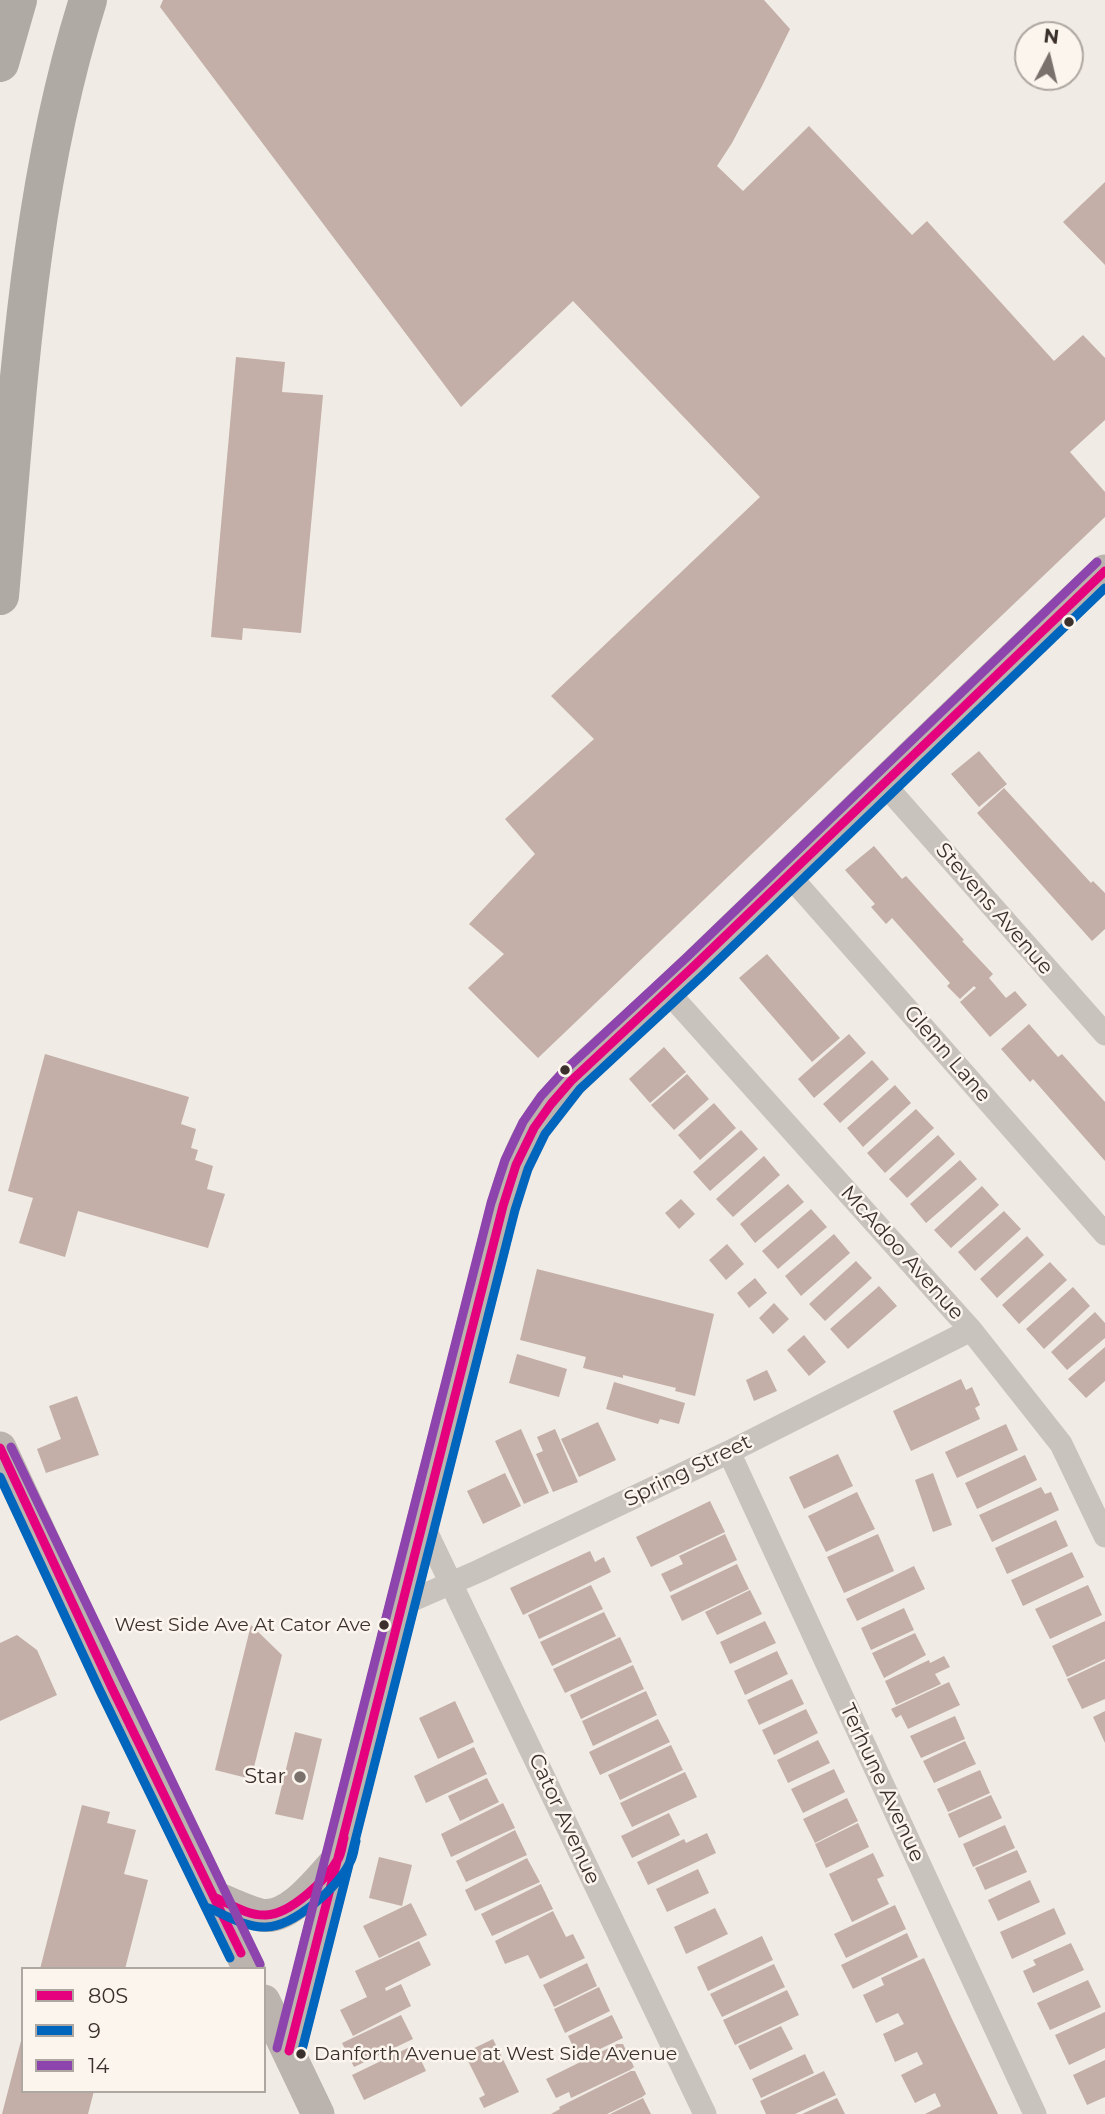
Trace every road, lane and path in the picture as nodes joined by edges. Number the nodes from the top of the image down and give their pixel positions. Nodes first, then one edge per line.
1 (18, 0) edge
2 (61, 0) edge
3 (88, 0) edge
4 (0, 63) edge
5 (38, 215) junction
6 (1101, 584) edge
7 (0, 596) edge
8 (884, 783) junction
9 (789, 875) junction
10 (668, 992) junction
11 (1105, 1034) edge
12 (1105, 1234) edge
13 (971, 1330) junction
14 (0, 1451) edge
15 (729, 1452) junction
16 (423, 1525) junction
17 (1105, 1536) edge
18 (452, 1584) junction
19 (401, 1605) junction
20 (339, 1859) junction
21 (214, 1897) junction
22 (247, 1967) edge
23 (266, 2005) edge
24 (289, 2051) junction
25 (318, 2114) edge
26 (705, 2114) edge
27 (1035, 2114) edge

1 - 4 highway
2 - 5 highway
3 - 5 highway
5 - 7 highway
6 - 8 main road
8 - 9 main road
8 - 11 street, Stevens Avenue
9 - 10 main road
9 - 12 street, Glenn Lane
10 - 13 street, McAdoo Avenue
10 - 16 main road
13 - 15 street, Spring Street
13 - 17 street, McAdoo Avenue
14 - 21 main road
15 - 18 street, Spring Street
15 - 27 street, Terhune Avenue
16 - 18 street, Cator Avenue
16 - 19 main road
18 - 19 street, Spring Street
18 - 26 street, Cator Avenue
19 - 20 main road
20 - 21 main road
20 - 24 main road
21 - 22 main road
23 - 24 main road
24 - 25 main road

